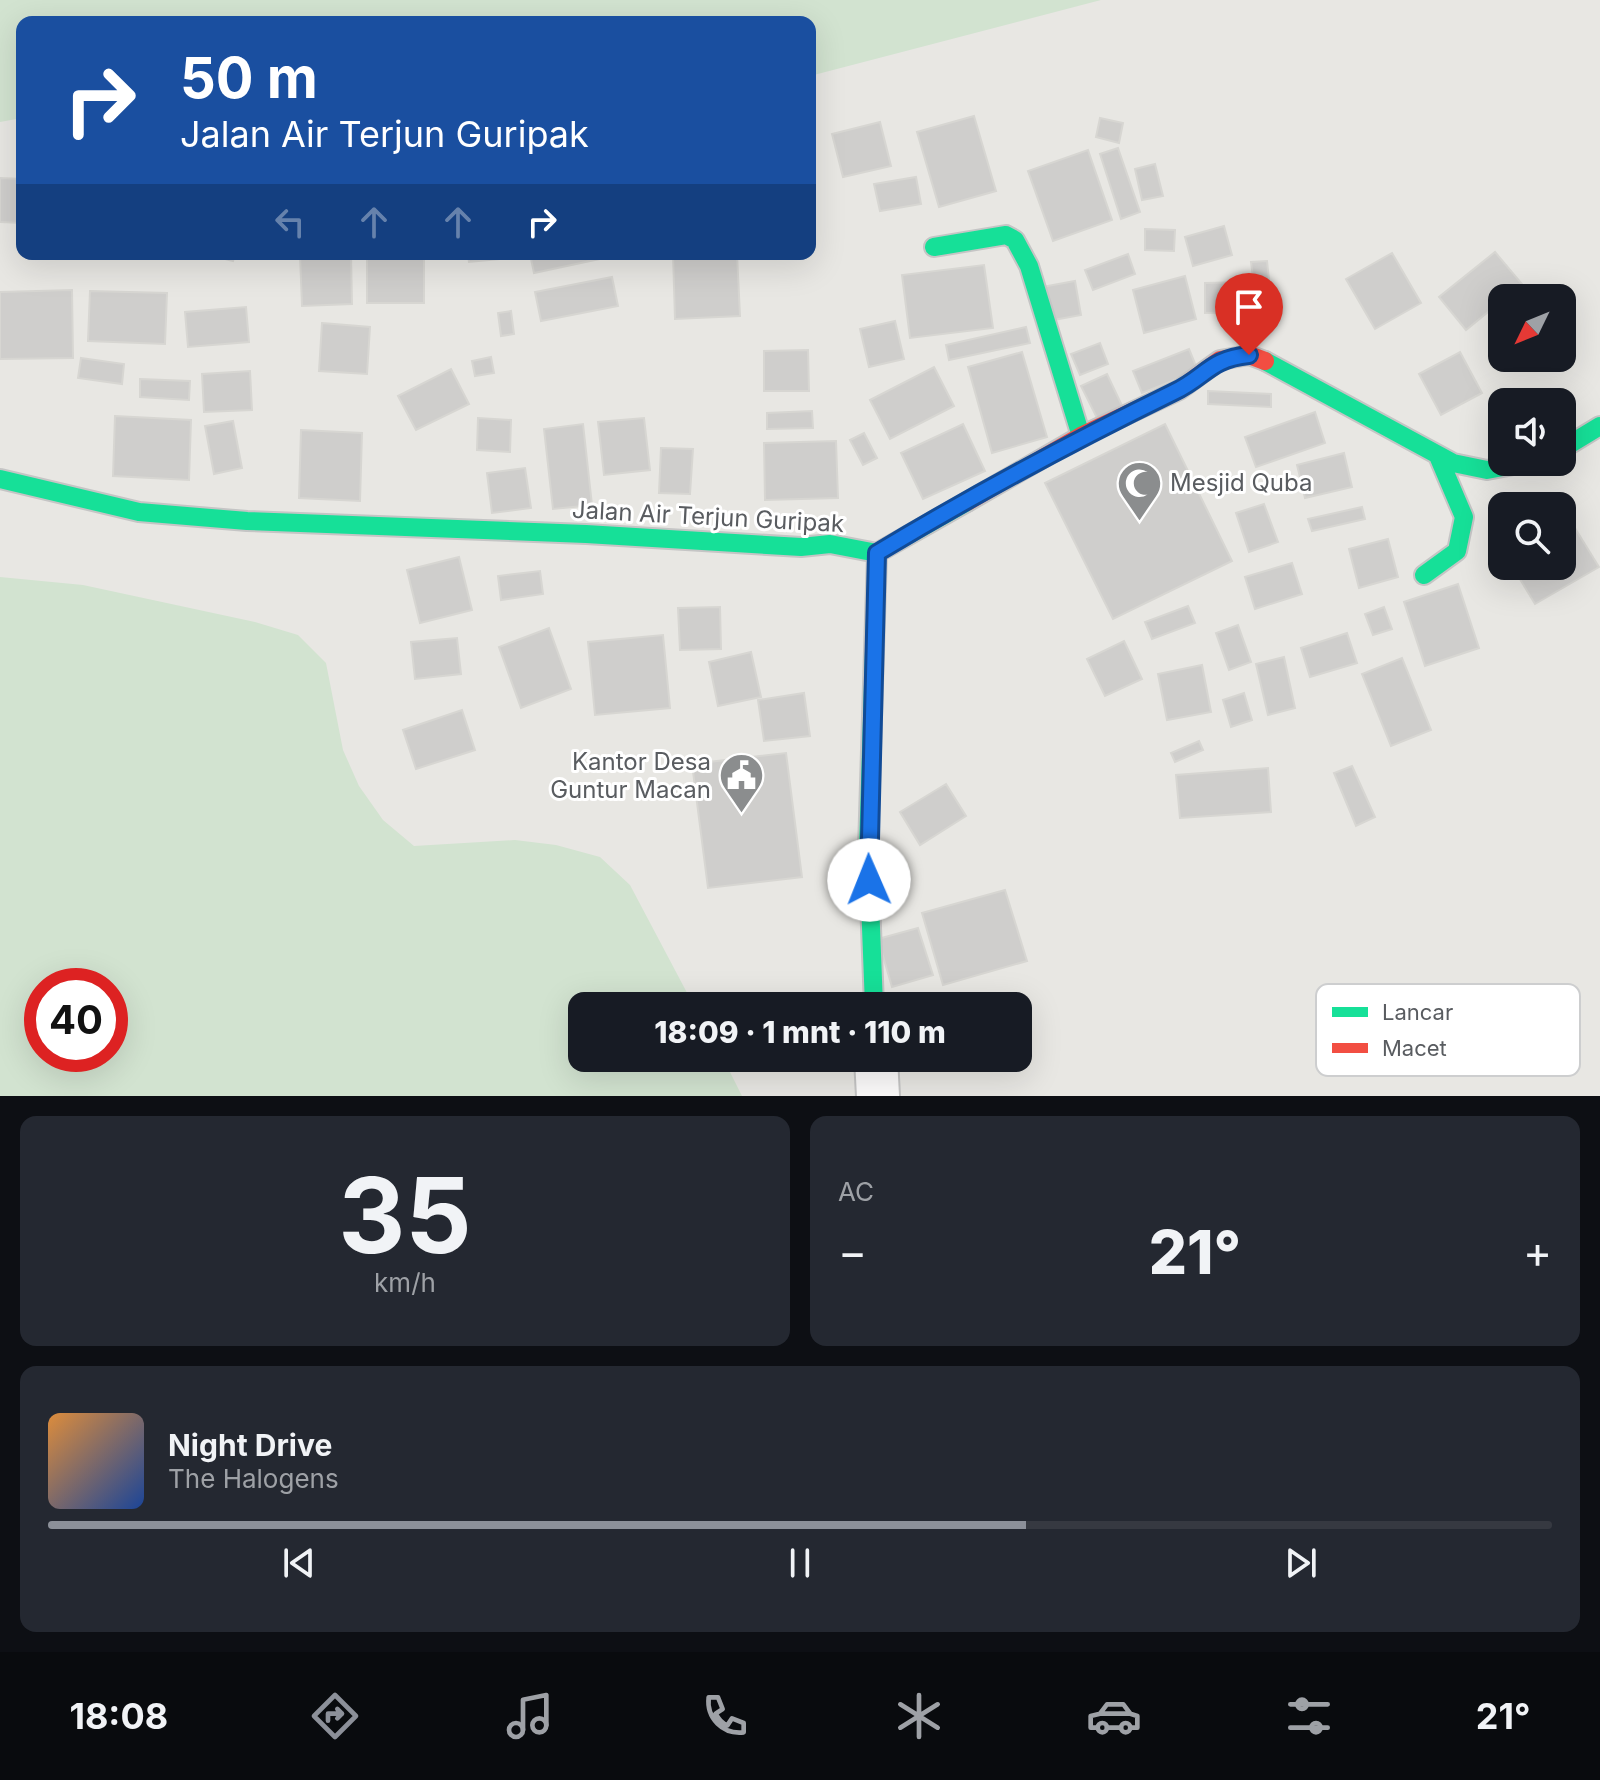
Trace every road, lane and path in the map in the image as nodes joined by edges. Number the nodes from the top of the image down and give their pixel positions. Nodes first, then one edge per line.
1 (934, 247) dead end
2 (1600, 426) edge
3 (1081, 436) junction
4 (1576, 441) edge
5 (1438, 456) junction
6 (1488, 470) edge
7 (0, 479) edge
8 (877, 553) junction
9 (1424, 575) dead end
10 (873, 992) edge
11 (877, 1072) edge
12 (878, 1096) edge

1 - 3 street
2 - 4 street
3 - 5 street
3 - 8 street
5 - 6 street
5 - 9 street
7 - 8 street, Jalan Air Terjun Guripak
8 - 10 street
11 - 12 street

